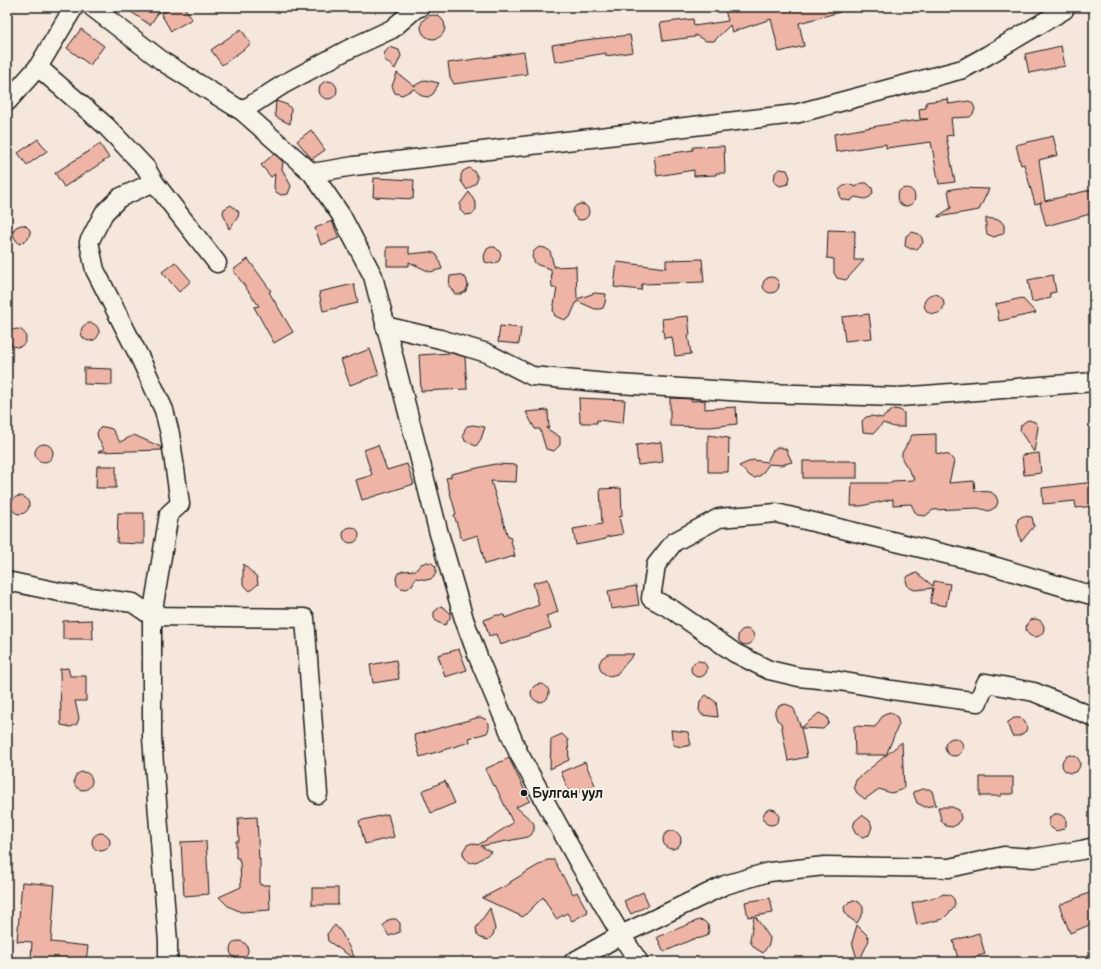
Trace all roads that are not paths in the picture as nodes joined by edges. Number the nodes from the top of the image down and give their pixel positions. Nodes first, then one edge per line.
1 (74, 7) edge
2 (92, 7) edge
3 (420, 7) edge
4 (1064, 7) edge
5 (38, 67) junction
6 (7, 102) edge
7 (242, 110) junction
8 (312, 174) junction
9 (154, 182) junction
10 (217, 263) dead end
11 (385, 326) junction
12 (1094, 382) edge
13 (7, 581) edge
14 (1094, 596) edge
15 (152, 616) junction
16 (1094, 718) edge
17 (318, 794) dead end
18 (1094, 847) edge
19 (621, 934) junction
20 (168, 962) edge
21 (573, 962) edge
22 (640, 962) edge

1 - 5 street
2 - 7 street
3 - 7 street
4 - 8 street
5 - 6 street
5 - 9 street
7 - 8 street
8 - 11 street
9 - 10 street
9 - 15 street
11 - 12 street
11 - 19 street
13 - 15 street
14 - 16 street
15 - 17 street
15 - 20 street
18 - 19 street
19 - 21 street
19 - 22 street

